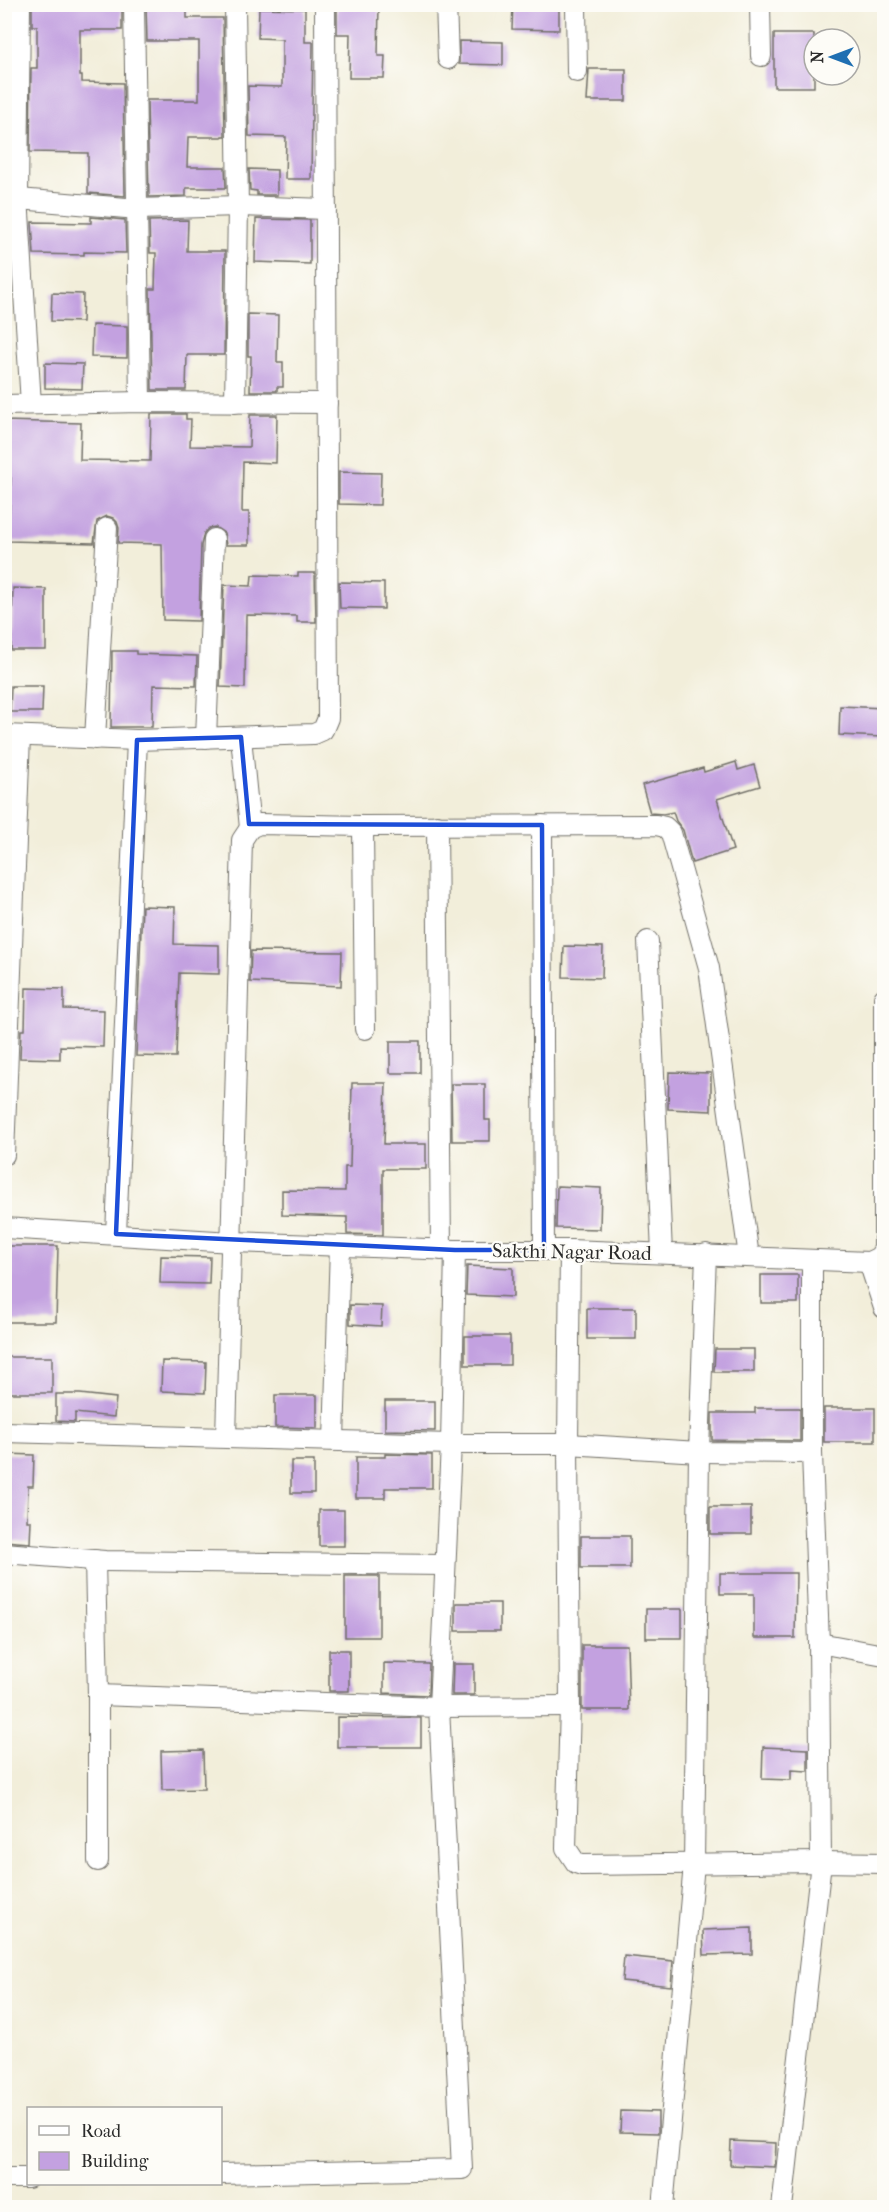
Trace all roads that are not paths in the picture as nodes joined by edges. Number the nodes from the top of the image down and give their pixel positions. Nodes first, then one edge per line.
1 (20, 4) edge
2 (134, 4) edge
3 (236, 4) edge
4 (325, 4) edge
5 (446, 4) edge
6 (576, 4) edge
7 (760, 4) edge
8 (761, 56) dead end
9 (448, 59) dead end
10 (577, 72) dead end
11 (11, 197) edge
12 (238, 206) junction
13 (138, 209) junction
14 (326, 209) junction
15 (140, 402) junction
16 (235, 403) junction
17 (327, 403) junction
18 (31, 404) junction
19 (4, 405) edge
20 (106, 528) dead end
21 (214, 539) dead end
22 (12, 736) edge
23 (241, 737) junction
24 (206, 738) junction
25 (95, 739) junction
26 (137, 740) junction
27 (437, 825) junction
28 (542, 825) junction
29 (363, 826) junction
30 (250, 828) junction
31 (648, 941) dead end
32 (885, 998) edge
33 (365, 1029) dead end
34 (884, 1136) edge
35 (4, 1155) edge
36 (4, 1228) edge
37 (116, 1234) junction
38 (232, 1242) junction
39 (340, 1246) junction
40 (448, 1250) junction
41 (544, 1250) junction
42 (570, 1250) junction
43 (662, 1253) junction
44 (706, 1254) junction
45 (749, 1257) junction
46 (878, 1259) edge
47 (812, 1260) junction
48 (885, 1308) edge
49 (4, 1432) edge
50 (226, 1437) junction
51 (334, 1440) junction
52 (451, 1444) junction
53 (568, 1444) junction
54 (699, 1452) junction
55 (812, 1453) junction
56 (4, 1553) edge
57 (95, 1560) junction
58 (444, 1564) junction
59 (819, 1643) junction
60 (885, 1655) edge
61 (98, 1695) junction
62 (570, 1706) junction
63 (439, 1707) junction
64 (98, 1861) dead end
65 (821, 1862) junction
66 (885, 1863) edge
67 (694, 1864) junction
68 (222, 2174) edge
69 (4, 2178) edge
70 (27, 2178) edge
71 (663, 2208) edge
72 (782, 2208) edge

1 - 11 street
2 - 13 street
3 - 12 street
4 - 14 street
5 - 9 street
6 - 10 street
7 - 8 street
11 - 13 street
11 - 18 street
12 - 13 street
12 - 14 street
12 - 16 street
13 - 15 street
14 - 17 street
15 - 16 street
15 - 18 street
16 - 17 street
17 - 23 street
18 - 19 street
20 - 25 street
21 - 24 street
22 - 25 street
22 - 35 street
23 - 24 street
23 - 30 street
24 - 26 street
25 - 26 street
26 - 37 street
27 - 28 street
27 - 29 street
27 - 40 street
28 - 41 street
28 - 45 street
29 - 30 street
29 - 33 street
30 - 38 street
31 - 43 street
32 - 34 street
34 - 46 street
36 - 37 street, Sakthi Nagar Road
37 - 38 street, Sakthi Nagar Road
38 - 39 street, Sakthi Nagar Road
38 - 50 street
39 - 40 street, Sakthi Nagar Road
39 - 51 street
40 - 41 street, Sakthi Nagar Road
40 - 52 street
41 - 42 street, Sakthi Nagar Road
42 - 43 street, Sakthi Nagar Road
42 - 53 street
43 - 44 street, Sakthi Nagar Road
44 - 45 street, Sakthi Nagar Road
44 - 54 street
45 - 47 street, Sakthi Nagar Road
46 - 47 street, Sakthi Nagar Road
46 - 48 street
47 - 55 street
49 - 50 street
50 - 51 street
51 - 52 street
52 - 53 street
52 - 58 street
53 - 54 street
53 - 62 street
54 - 55 street
54 - 67 street
55 - 59 street
56 - 57 street
57 - 58 street
57 - 61 street
58 - 63 street
59 - 60 street
59 - 65 street
61 - 63 street
61 - 64 street
62 - 63 street
62 - 67 street
63 - 68 street
65 - 66 street
65 - 67 street
65 - 72 street
67 - 71 street
69 - 70 street

